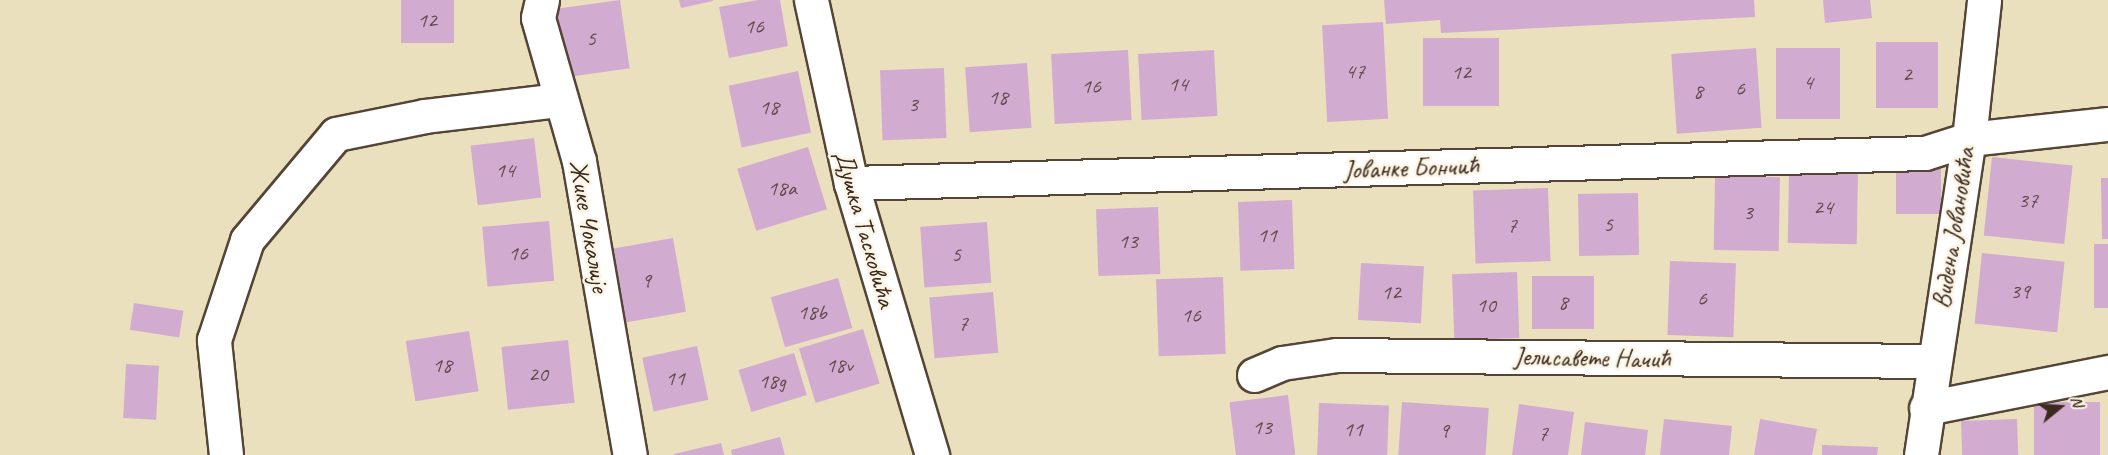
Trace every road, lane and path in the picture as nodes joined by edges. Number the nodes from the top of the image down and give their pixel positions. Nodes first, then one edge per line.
1 (542, 0) edge
2 (812, 0) edge
3 (1983, 0) edge
4 (560, 100) junction
5 (2108, 124) edge
6 (1969, 139) junction
7 (851, 183) junction
8 (1932, 362) junction
9 (2108, 372) edge
10 (1254, 375) dead end
11 (1926, 408) junction
12 (226, 455) edge
13 (630, 455) edge
14 (932, 455) edge
15 (1921, 455) edge

1 - 4 street, Жике Чокалије
2 - 7 street, Душка Тасковића
3 - 6 street, Видена Јовановића
4 - 12 street
4 - 13 street, Жике Чокалије
5 - 6 street, Јованке Бончић
6 - 7 street, Јованке Бончић
6 - 8 street, Видена Јовановића
7 - 14 street, Душка Тасковића
8 - 10 street, Јелисавете Начић
8 - 11 street, Видена Јовановића
9 - 11 street
11 - 15 street, Видена Јовановића

